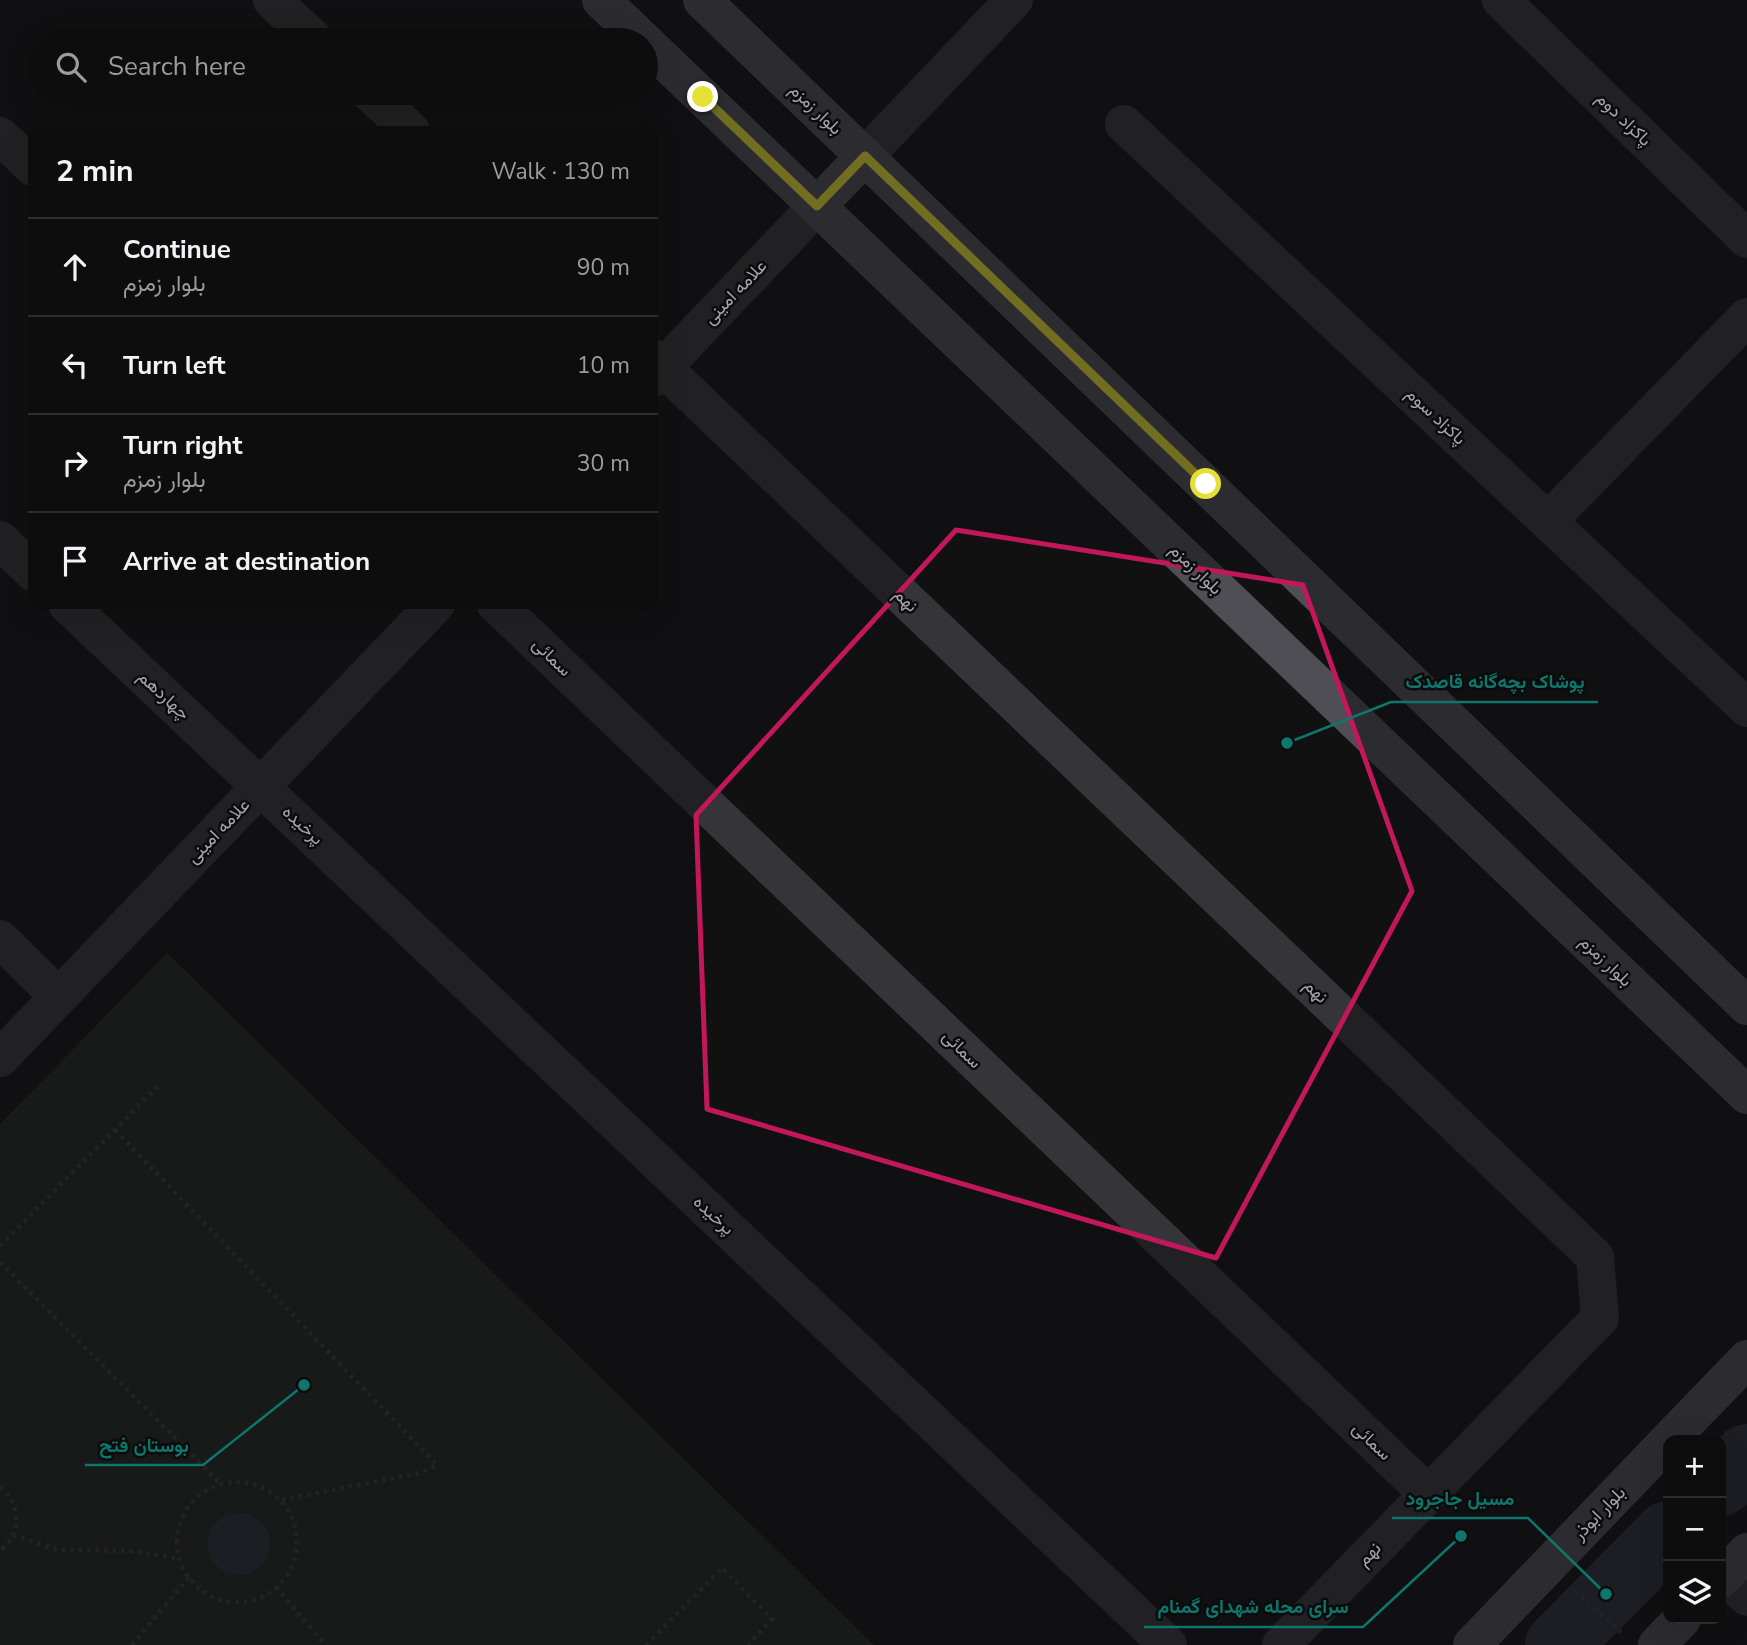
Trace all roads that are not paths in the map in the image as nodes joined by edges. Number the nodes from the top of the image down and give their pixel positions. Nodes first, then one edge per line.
1 (272, 0) edge
2 (601, 0) edge
3 (702, 0) edge
4 (1501, 0) edge
5 (1008, 2) edge
6 (302, 28) edge
7 (630, 28) edge
8 (658, 54) edge
9 (383, 105) edge
10 (1124, 124) dead end
11 (406, 126) edge
12 (0, 136) edge
13 (865, 156) junction
14 (28, 162) edge
15 (817, 206) junction
16 (1747, 239) edge
17 (1747, 317) edge
18 (658, 366) edge
19 (658, 370) edge
20 (1548, 521) junction
21 (0, 540) edge
22 (28, 567) edge
23 (73, 609) edge
24 (431, 609) edge
25 (501, 609) edge
26 (1747, 708) edge
27 (261, 786) junction
28 (0, 939) edge
29 (59, 996) junction
30 (1747, 1006) edge
31 (0, 1058) edge
32 (1747, 1096) edge
33 (1747, 1359) edge
34 (1675, 1435) edge
35 (1663, 1447) edge
36 (1427, 1494) junction
37 (1672, 1624) edge
38 (1641, 1640) edge
39 (1168, 1645) edge
40 (1281, 1645) edge
41 (1472, 1645) edge

1 - 6 street
2 - 7 main road, بلوار زمزم
3 - 13 main road, بلوار زمزم
4 - 16 street, پاکزاد دوم
5 - 13 street
8 - 15 main road, بلوار زمزم
9 - 11 street
10 - 20 street, پاکزاد سوم
12 - 14 street
13 - 15 main road
13 - 30 main road, بلوار زمزم
15 - 18 street, علامه امینی
15 - 32 main road, بلوار زمزم
17 - 20 street
19 - 36 street, نهم
20 - 26 street, پاکزاد سوم
21 - 22 street
23 - 27 street, چهاردهم
24 - 27 street, علامه امینی
25 - 36 street, سمائی
27 - 29 street, علامه امینی
27 - 39 street, پرخیده
28 - 29 street
29 - 31 street, علامه امینی
33 - 34 main road, بلوار ابوذر
35 - 41 main road, بلوار ابوذر
36 - 40 street, نهم
37 - 38 main road

